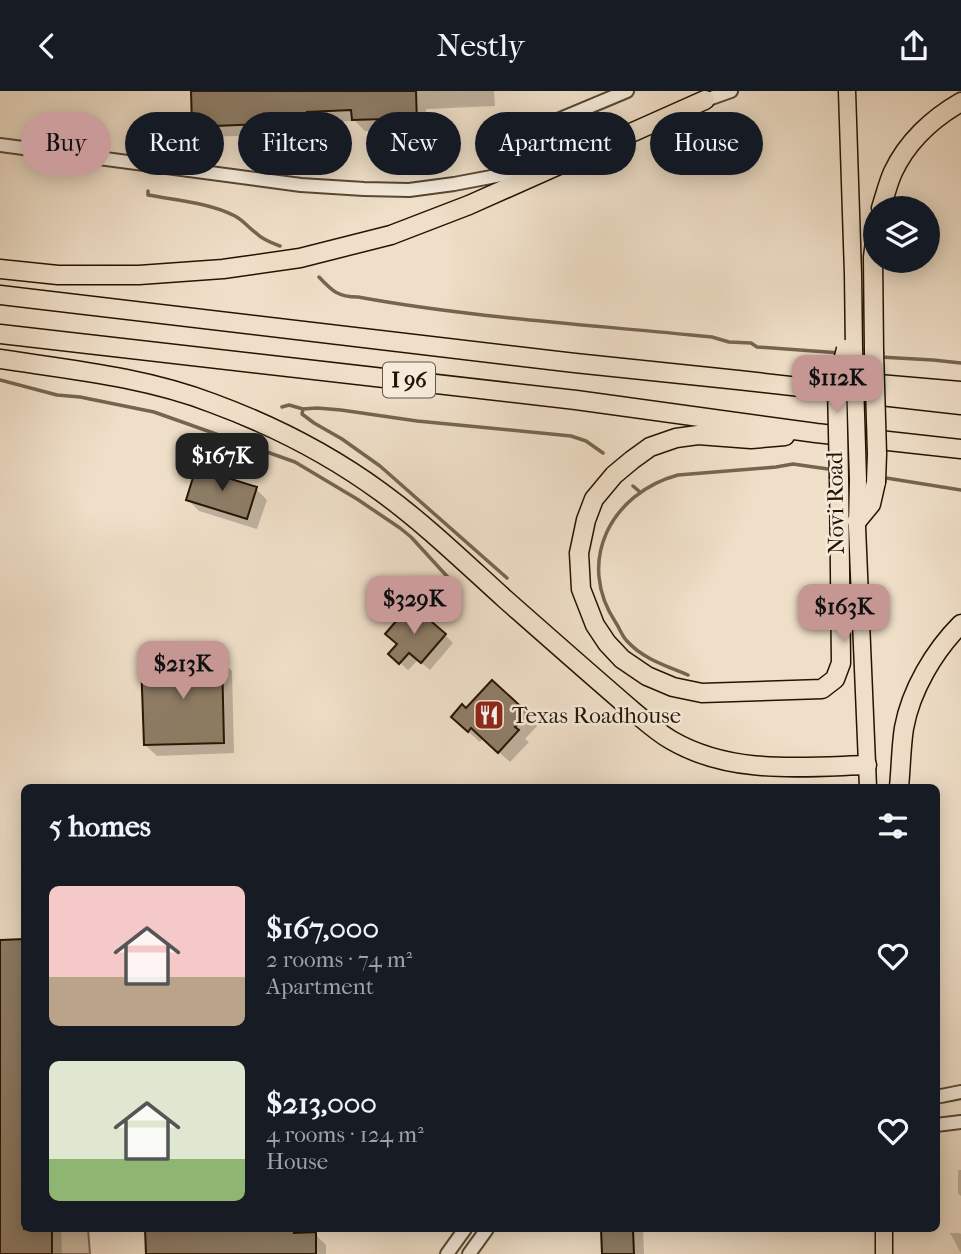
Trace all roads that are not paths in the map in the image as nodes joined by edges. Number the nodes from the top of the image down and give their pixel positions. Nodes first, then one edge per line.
1 (627, 91) edge
2 (731, 91) edge
3 (847, 91) edge
4 (705, 100) junction
5 (961, 102) edge
6 (577, 112) edge
7 (0, 145) edge
8 (885, 196) edge
9 (0, 269) edge
10 (873, 273) edge
11 (0, 295) edge
12 (0, 334) edge
13 (851, 345) junction
14 (0, 359) edge
15 (738, 380) junction
16 (961, 391) edge
17 (961, 405) edge
18 (816, 433) junction
19 (961, 449) edge
20 (867, 481) junction
21 (858, 521) joint
22 (961, 624) edge
23 (867, 765) junction
24 (868, 784) edge
25 (899, 784) edge
26 (961, 1092) edge
27 (940, 1096) edge
28 (961, 1122) edge
29 (940, 1125) edge
30 (463, 1232) edge
31 (485, 1232) edge
32 (884, 1232) edge
33 (447, 1254) edge
34 (469, 1254) edge
35 (884, 1254) edge

1 - 6 street
2 - 4 street
3 - 13 main road, Novi Road
4 - 7 street
4 - 9 highway
5 - 8 highway
10 - 20 highway, bridge
11 - 15 highway, I 96
12 - 18 highway, I 96
13 - 18 highway, bridge
13 - 20 main road, Novi Road, bridge
14 - 23 highway
15 - 16 highway
15 - 17 highway, I 96
18 - 19 highway, I 96
20 - 21 highway
21 - 23 main road, Novi Road
22 - 25 highway
23 - 24 main road, Novi Road
26 - 27 street
28 - 29 street
30 - 33 street
31 - 34 street
32 - 35 main road

